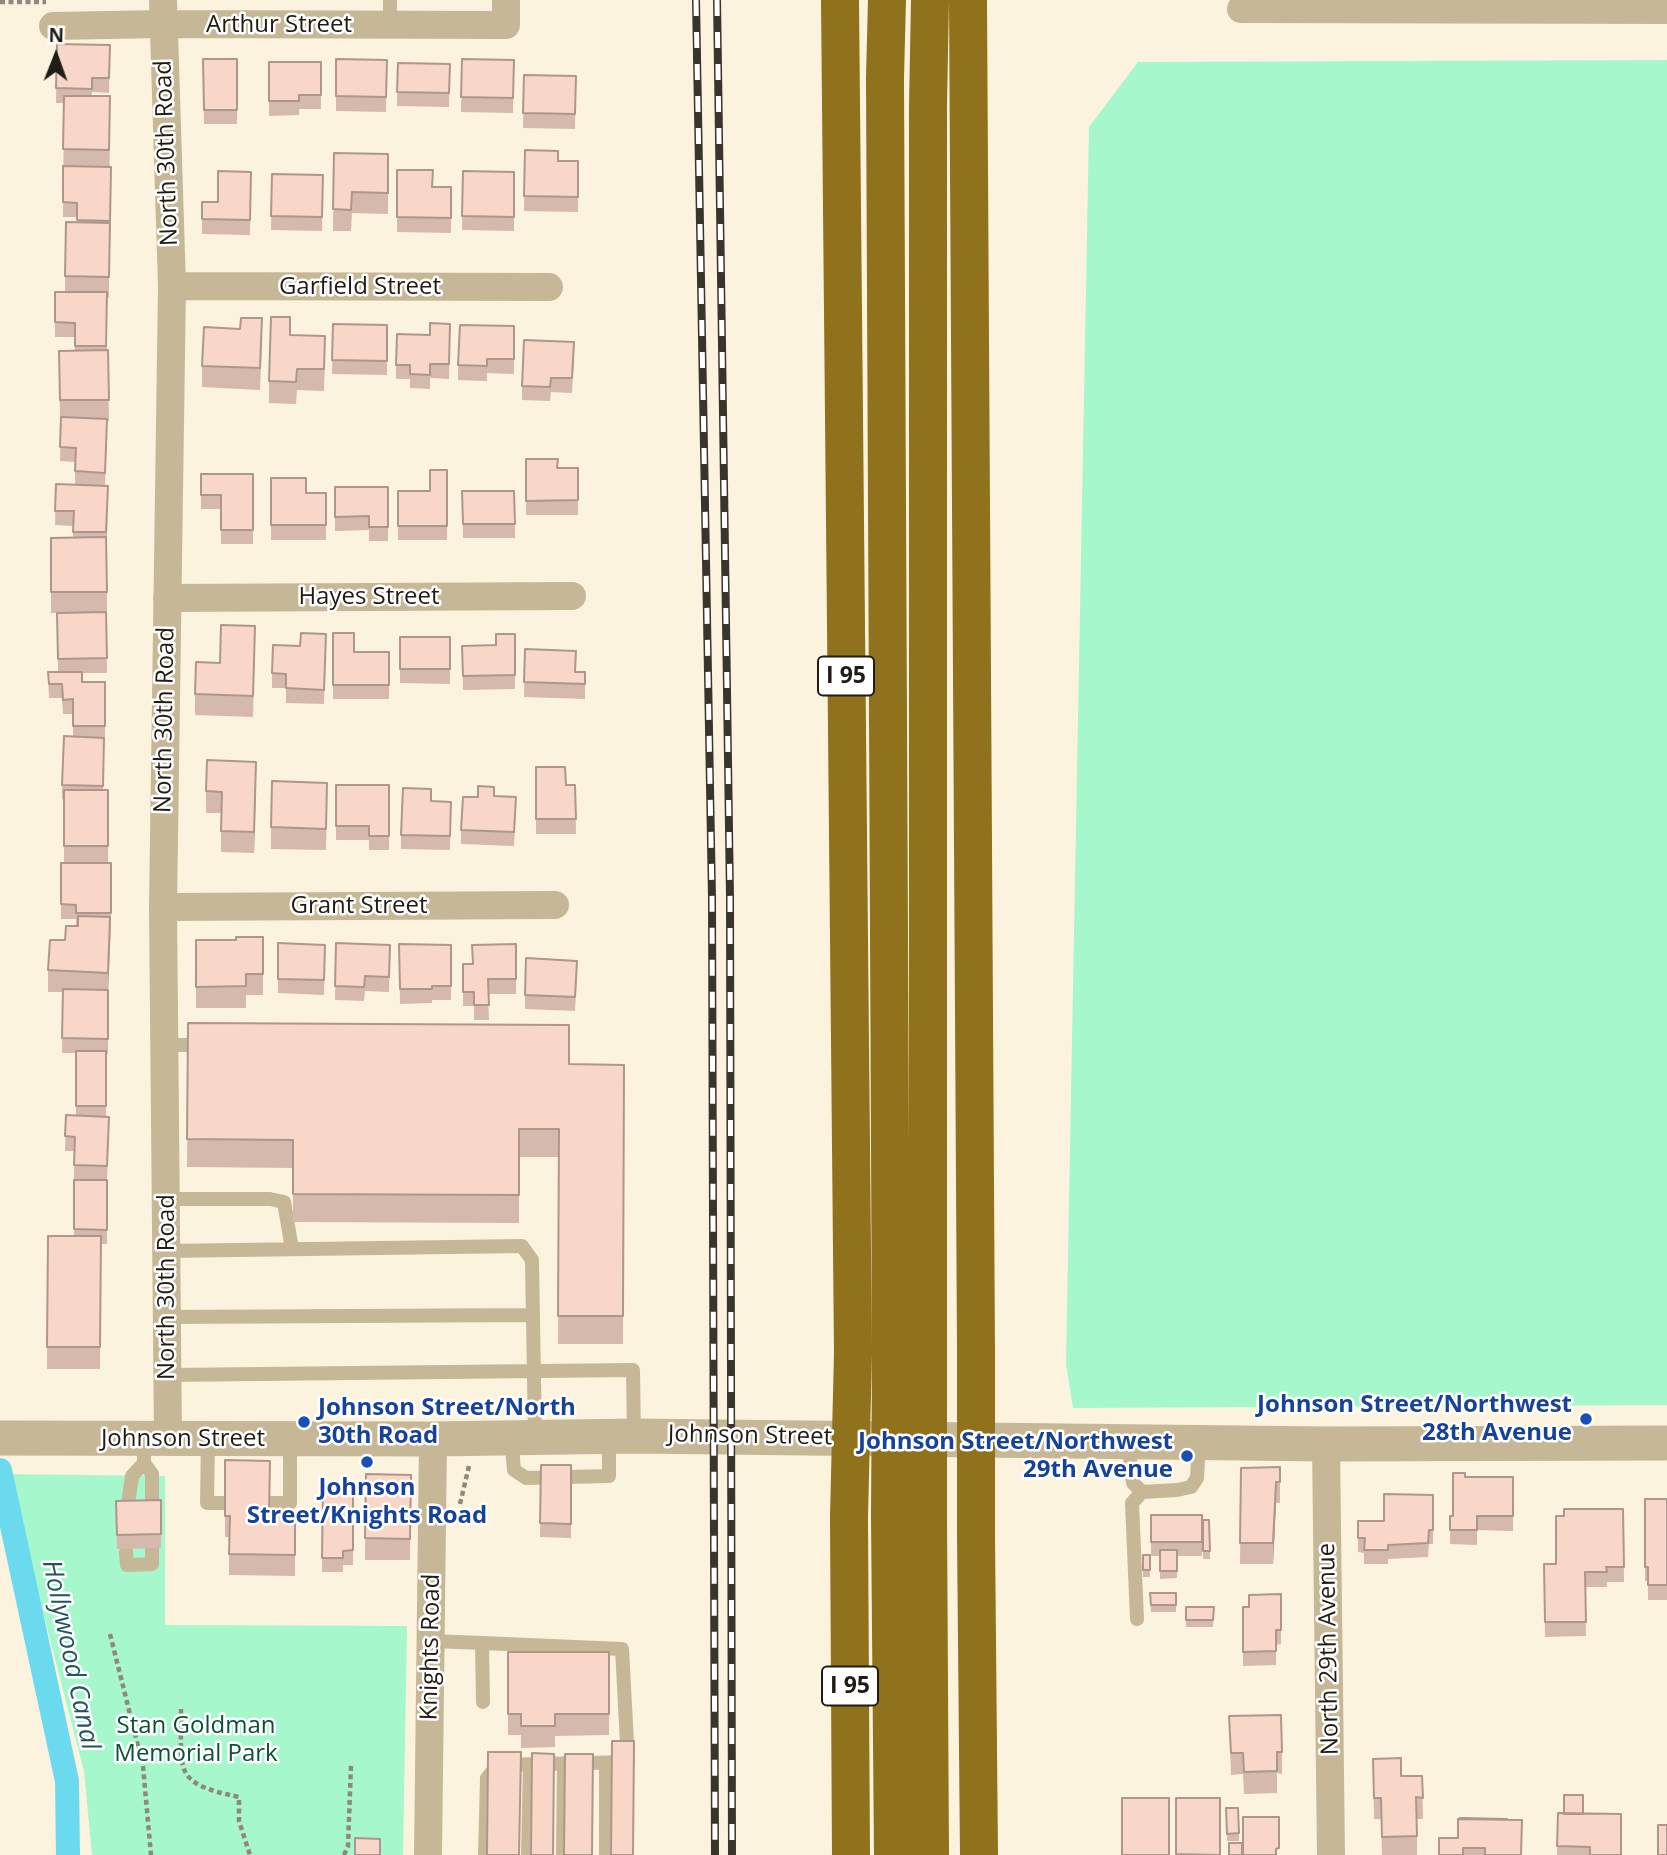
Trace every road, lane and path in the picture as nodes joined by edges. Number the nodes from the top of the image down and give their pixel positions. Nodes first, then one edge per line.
1 (840, 0) edge
2 (887, 0) edge
3 (930, 0) edge
4 (968, 0) edge
5 (0, 2) edge
6 (21, 2) dead end
7 (1241, 9) dead end
8 (1667, 10) edge
9 (163, 12) edge
10 (390, 13) edge
11 (506, 13) edge
12 (53, 26) dead end
13 (172, 286) junction
14 (550, 286) dead end
15 (572, 596) dead end
16 (167, 598) junction
17 (555, 905) dead end
18 (163, 907) junction
19 (165, 1045) junction
20 (216, 1045) edge
21 (166, 1199) junction
22 (292, 1249) junction
23 (166, 1251) junction
24 (533, 1315) junction
25 (167, 1317) junction
26 (534, 1371) junction
27 (167, 1375) junction
28 (621, 1436) junction
29 (523, 1437) junction
30 (13, 1438) edge
31 (433, 1438) junction
32 (208, 1439) junction
33 (290, 1439) junction
34 (1128, 1440) junction
35 (1199, 1442) junction
36 (1667, 1443) edge
37 (1326, 1444) junction
38 (152, 1447) junction
39 (1142, 1492) junction
40 (225, 1503) edge
41 (270, 1503) edge
42 (126, 1518) edge
43 (152, 1519) edge
44 (152, 1548) edge
45 (126, 1552) dead end
46 (1137, 1619) dead end
47 (110, 1634) dead end
48 (432, 1641) junction
49 (482, 1643) junction
50 (483, 1702) dead end
51 (181, 1709) dead end
52 (606, 1763) junction
53 (564, 1764) junction
54 (351, 1765) dead end
55 (530, 1765) junction
56 (151, 1855) edge
57 (250, 1855) edge
58 (344, 1855) edge
59 (429, 1855) edge
60 (485, 1855) edge
61 (528, 1855) edge
62 (563, 1855) edge
63 (606, 1855) edge
64 (851, 1855) edge
65 (893, 1855) edge
66 (930, 1855) edge
67 (979, 1855) edge
68 (1331, 1855) edge

1 - 64 highway, I 95, bridge
2 - 65 highway, bridge
3 - 66 highway, bridge
4 - 67 highway, bridge
5 - 6 path
7 - 8 street
9 - 10 street, Arthur Street
9 - 12 street, Arthur Street
9 - 13 street, North 30th Road
10 - 11 street, Arthur Street
13 - 14 street, Garfield Street
13 - 16 street, North 30th Road
15 - 16 street, Hayes Street
16 - 18 street, North 30th Road
17 - 18 street, Grant Street
18 - 19 street, North 30th Road
19 - 20 lane
19 - 21 street, North 30th Road
21 - 22 lane
21 - 23 street, North 30th Road
22 - 23 lane
22 - 24 lane
23 - 25 street, North 30th Road
24 - 25 lane
24 - 26 lane
25 - 27 street, North 30th Road
26 - 27 lane
26 - 28 lane
26 - 29 lane
27 - 38 street, North 30th Road
28 - 29 street, Johnson Street
28 - 34 street, Johnson Street
29 - 31 street, Johnson Street
30 - 38 street, Johnson Street
31 - 33 street, Johnson Street
31 - 48 street, Knights Road
32 - 33 street, Johnson Street
32 - 38 street, Johnson Street
32 - 40 lane
33 - 41 lane
34 - 35 street, Johnson Street
34 - 39 lane
35 - 37 street, Johnson Street
35 - 39 lane
36 - 37 street, Johnson Street
37 - 68 street, North 29th Avenue
38 - 42 lane
38 - 43 lane
39 - 46 lane
44 - 45 lane
47 - 56 path
48 - 49 lane
48 - 59 street, Knights Road
49 - 50 lane
49 - 52 lane
51 - 57 path
52 - 53 lane
52 - 63 lane
53 - 55 lane
53 - 62 lane
54 - 58 path
55 - 60 lane
55 - 61 lane

